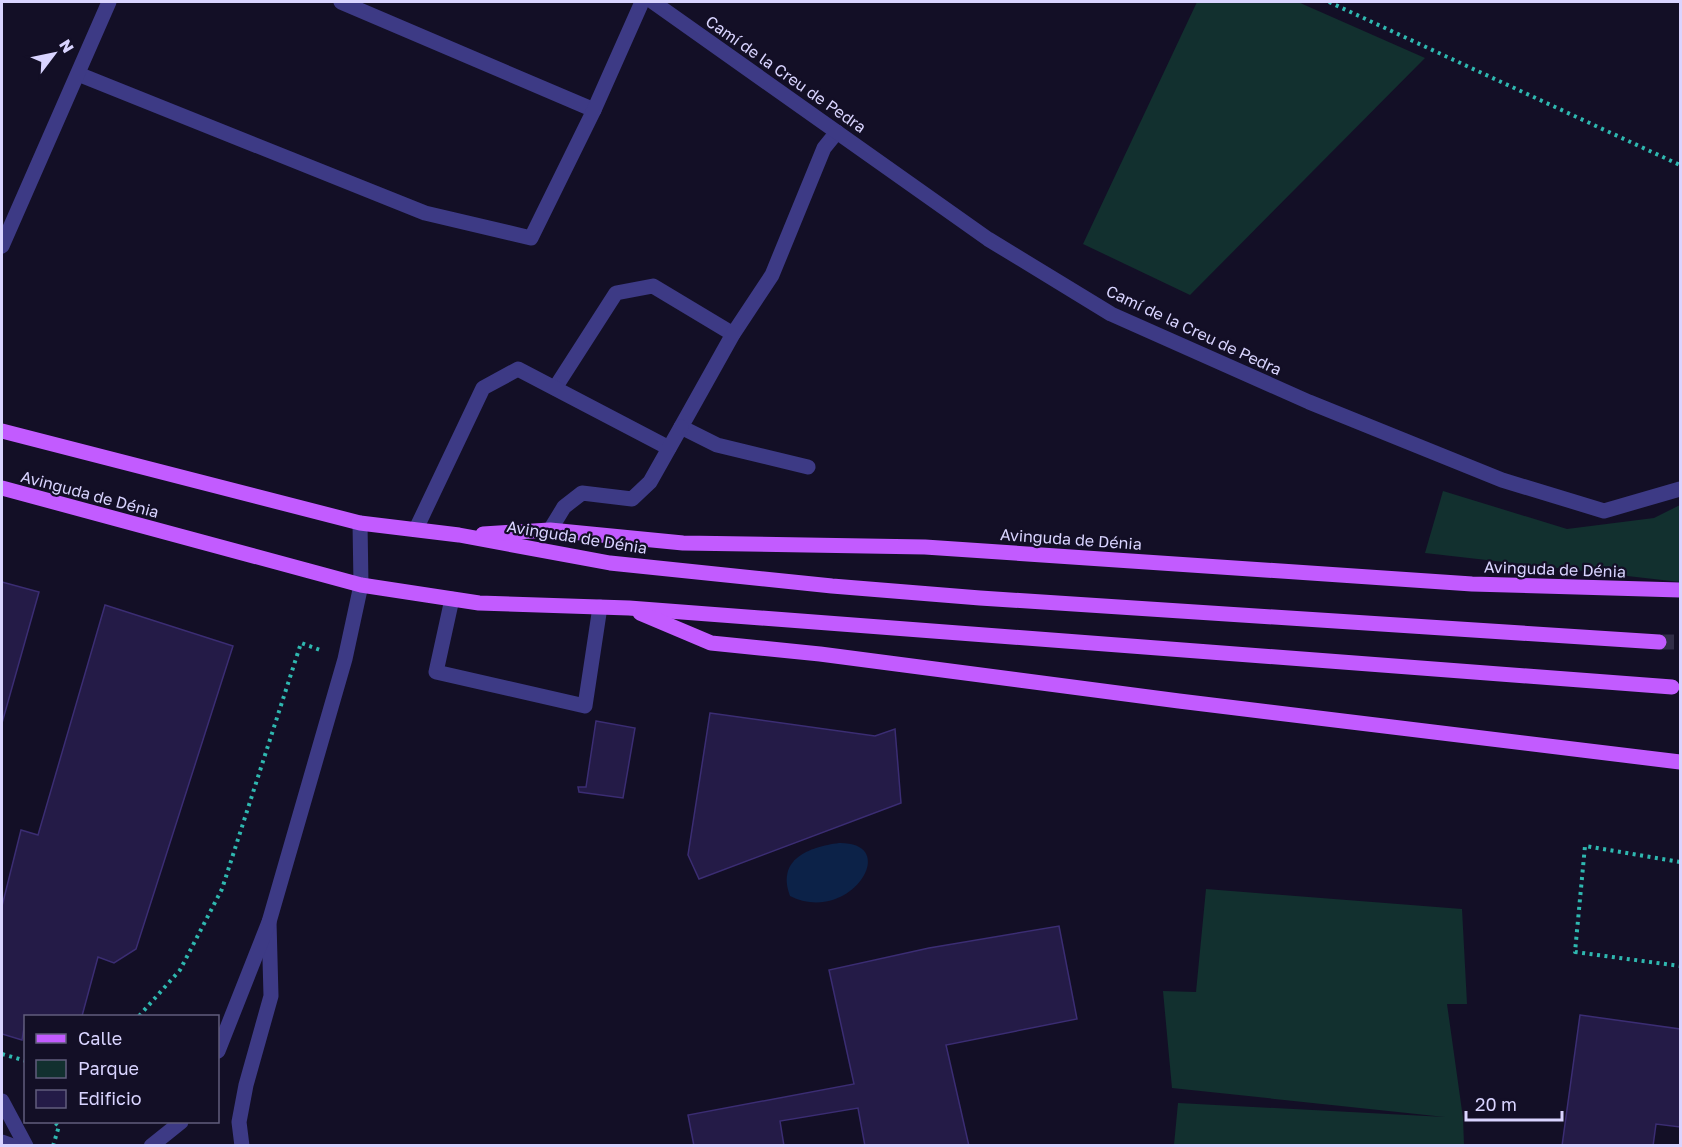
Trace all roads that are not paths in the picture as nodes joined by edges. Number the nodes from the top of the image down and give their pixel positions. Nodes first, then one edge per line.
1 (109, 2) edge
2 (341, 2) edge
3 (642, 2) edge
4 (657, 3) edge
5 (78, 74) junction
6 (594, 110) junction
7 (837, 132) junction
8 (2, 246) edge
9 (733, 334) junction
10 (555, 388) junction
11 (681, 427) junction
12 (2, 431) edge
13 (669, 448) junction
14 (808, 467) dead end
15 (2, 488) edge
16 (1680, 489) edge
17 (360, 524) junction
18 (416, 529) junction
19 (550, 530) junction
20 (459, 535) junction
21 (361, 585) junction
22 (1680, 590) edge
23 (452, 599) junction
24 (600, 607) junction
25 (629, 608) junction
26 (1659, 642) tunnel mouth
27 (1672, 687) dead end
28 (1680, 762) edge
29 (269, 922) junction
30 (219, 1048) edge
31 (2, 1101) edge
32 (180, 1123) edge
33 (2, 1142) edge
34 (13, 1146) edge
35 (26, 1146) edge
36 (151, 1146) edge
37 (242, 1146) edge

1 - 5 street
2 - 6 street
3 - 6 street
4 - 7 street, Camí de la Creu de Pedra
5 - 6 street
5 - 8 street
7 - 9 street
7 - 16 street, Camí de la Creu de Pedra
9 - 10 street
9 - 11 street
10 - 13 street
10 - 18 street
11 - 13 street
11 - 14 street
12 - 17 main road, Avinguda de Dénia
13 - 19 street
15 - 21 main road, Avinguda de Dénia
17 - 18 main road, Avinguda de Dénia
17 - 21 street
18 - 20 main road, Avinguda de Dénia
19 - 20 main road, Avinguda de Dénia
19 - 22 main road, Avinguda de Dénia
20 - 26 main road, Avinguda de Dénia
21 - 23 main road, Avinguda de Dénia
21 - 29 street
23 - 24 main road, Avinguda de Dénia
23 - 24 street
24 - 25 main road, Avinguda de Dénia
25 - 27 main road, Avinguda de Dénia
25 - 28 main road, Avinguda de Dénia
29 - 30 street
29 - 37 street
31 - 35 street
32 - 36 street
33 - 34 street

